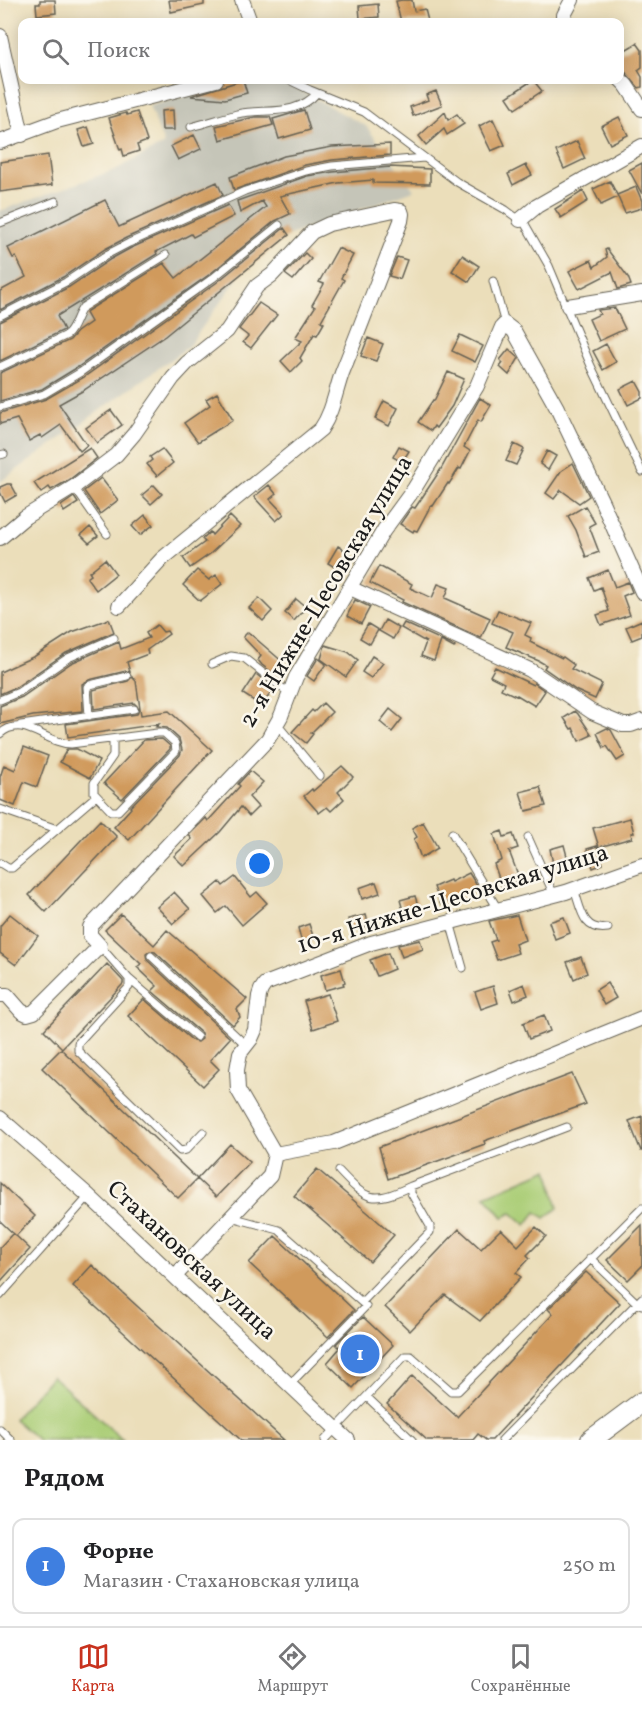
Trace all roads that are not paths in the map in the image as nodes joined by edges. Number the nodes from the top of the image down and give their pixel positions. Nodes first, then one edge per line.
1 (242, 0) edge
2 (572, 0) edge
3 (249, 18) edge
4 (564, 18) edge
5 (0, 36) edge
6 (624, 83) edge
7 (200, 84) edge
8 (298, 84) edge
9 (317, 93) junction
10 (642, 110) edge
11 (191, 127) dead end
12 (22, 135) junction
13 (0, 142) edge
14 (642, 146) edge
15 (424, 158) junction
16 (56, 201) dead end
17 (520, 220) junction
18 (0, 223) edge
19 (279, 225) dead end
20 (166, 255) dead end
21 (493, 281) dead end
22 (642, 294) edge
23 (568, 306) junction
24 (0, 316) edge
25 (505, 324) junction
26 (0, 368) edge
27 (0, 407) edge
28 (642, 472) edge
29 (75, 487) junction
30 (108, 534) dead end
31 (0, 538) edge
32 (350, 588) junction
33 (642, 592) edge
34 (119, 606) dead end
35 (114, 638) dead end
36 (212, 664) dead end
37 (128, 676) dead end
38 (290, 694) junction
39 (0, 700) edge
40 (134, 709) dead end
41 (89, 716) junction
42 (642, 721) edge
43 (277, 724) junction
44 (15, 725) junction
45 (0, 734) edge
46 (113, 739) junction
47 (320, 776) dead end
48 (96, 796) junction
49 (0, 809) edge
50 (57, 829) junction
51 (452, 833) dead end
52 (528, 837) dead end
53 (0, 863) edge
54 (642, 865) edge
55 (574, 890) junction
56 (554, 895) junction
57 (498, 909) junction
58 (450, 922) junction
59 (608, 928) dead end
60 (100, 946) junction
61 (151, 956) dead end
62 (463, 968) dead end
63 (129, 979) junction
64 (0, 995) edge
65 (642, 1018) edge
66 (197, 1037) dead end
67 (247, 1046) junction
68 (0, 1118) edge
69 (567, 1126) dead end
70 (203, 1132) dead end
71 (275, 1154) junction
72 (339, 1171) dead end
73 (411, 1186) junction
74 (89, 1196) junction
75 (642, 1208) edge
76 (230, 1217) junction
77 (590, 1258) junction
78 (175, 1276) junction
79 (0, 1296) edge
80 (362, 1302) junction
81 (640, 1302) edge
82 (289, 1385) junction
83 (367, 1397) junction
84 (642, 1402) edge
85 (0, 1429) edge
86 (336, 1429) junction
87 (11, 1440) edge
88 (325, 1440) edge
89 (348, 1440) edge
90 (412, 1440) edge
91 (502, 1440) edge
92 (591, 1440) edge

1 - 3 street
2 - 4 street
5 - 12 street
6 - 10 street
7 - 12 street
8 - 9 lane
9 - 11 lane
9 - 15 lane
12 - 13 street
14 - 17 street
15 - 17 lane
15 - 24 lane
16 - 18 lane
17 - 23 lane
19 - 27 lane
20 - 26 lane
21 - 25 lane
22 - 23 street
23 - 28 lane
25 - 32 street, 2-я Нижне-Цесовская улица
25 - 33 street
29 - 30 lane
29 - 31 street
29 - 34 street
32 - 38 street, 2-я Нижне-Цесовская улица
32 - 42 street
35 - 39 lane
36 - 38 lane
37 - 41 lane
38 - 43 street, 2-я Нижне-Цесовская улица
40 - 41 lane
41 - 44 lane
43 - 47 lane
43 - 60 street, 2-я Нижне-Цесовская улица
44 - 45 lane
44 - 46 lane
46 - 48 lane
46 - 48 lane
48 - 50 lane
49 - 50 lane
50 - 53 lane
51 - 57 lane
52 - 56 lane
54 - 55 street, 10-я Нижне-Цесовская улица
55 - 56 street, 10-я Нижне-Цесовская улица
55 - 59 lane
56 - 57 street, 10-я Нижне-Цесовская улица
57 - 58 street, 10-я Нижне-Цесовская улица
58 - 62 lane
58 - 67 street, 10-я Нижне-Цесовская улица
60 - 63 lane
60 - 64 street
61 - 67 lane
63 - 66 lane
63 - 70 lane
65 - 71 street
67 - 71 street, 10-я Нижне-Цесовская улица
68 - 74 street, Стахановская улица
69 - 73 lane
71 - 76 street
72 - 73 lane
73 - 80 lane
74 - 78 street, Стахановская улица
74 - 79 lane
75 - 77 lane
76 - 78 street
76 - 80 lane
77 - 81 lane
77 - 83 lane
78 - 82 street, Стахановская улица
80 - 82 lane
81 - 91 lane
82 - 86 street, Стахановская улица
83 - 86 lane
83 - 90 lane
84 - 92 main road
85 - 87 lane
86 - 88 lane
86 - 89 street, Стахановская улица

